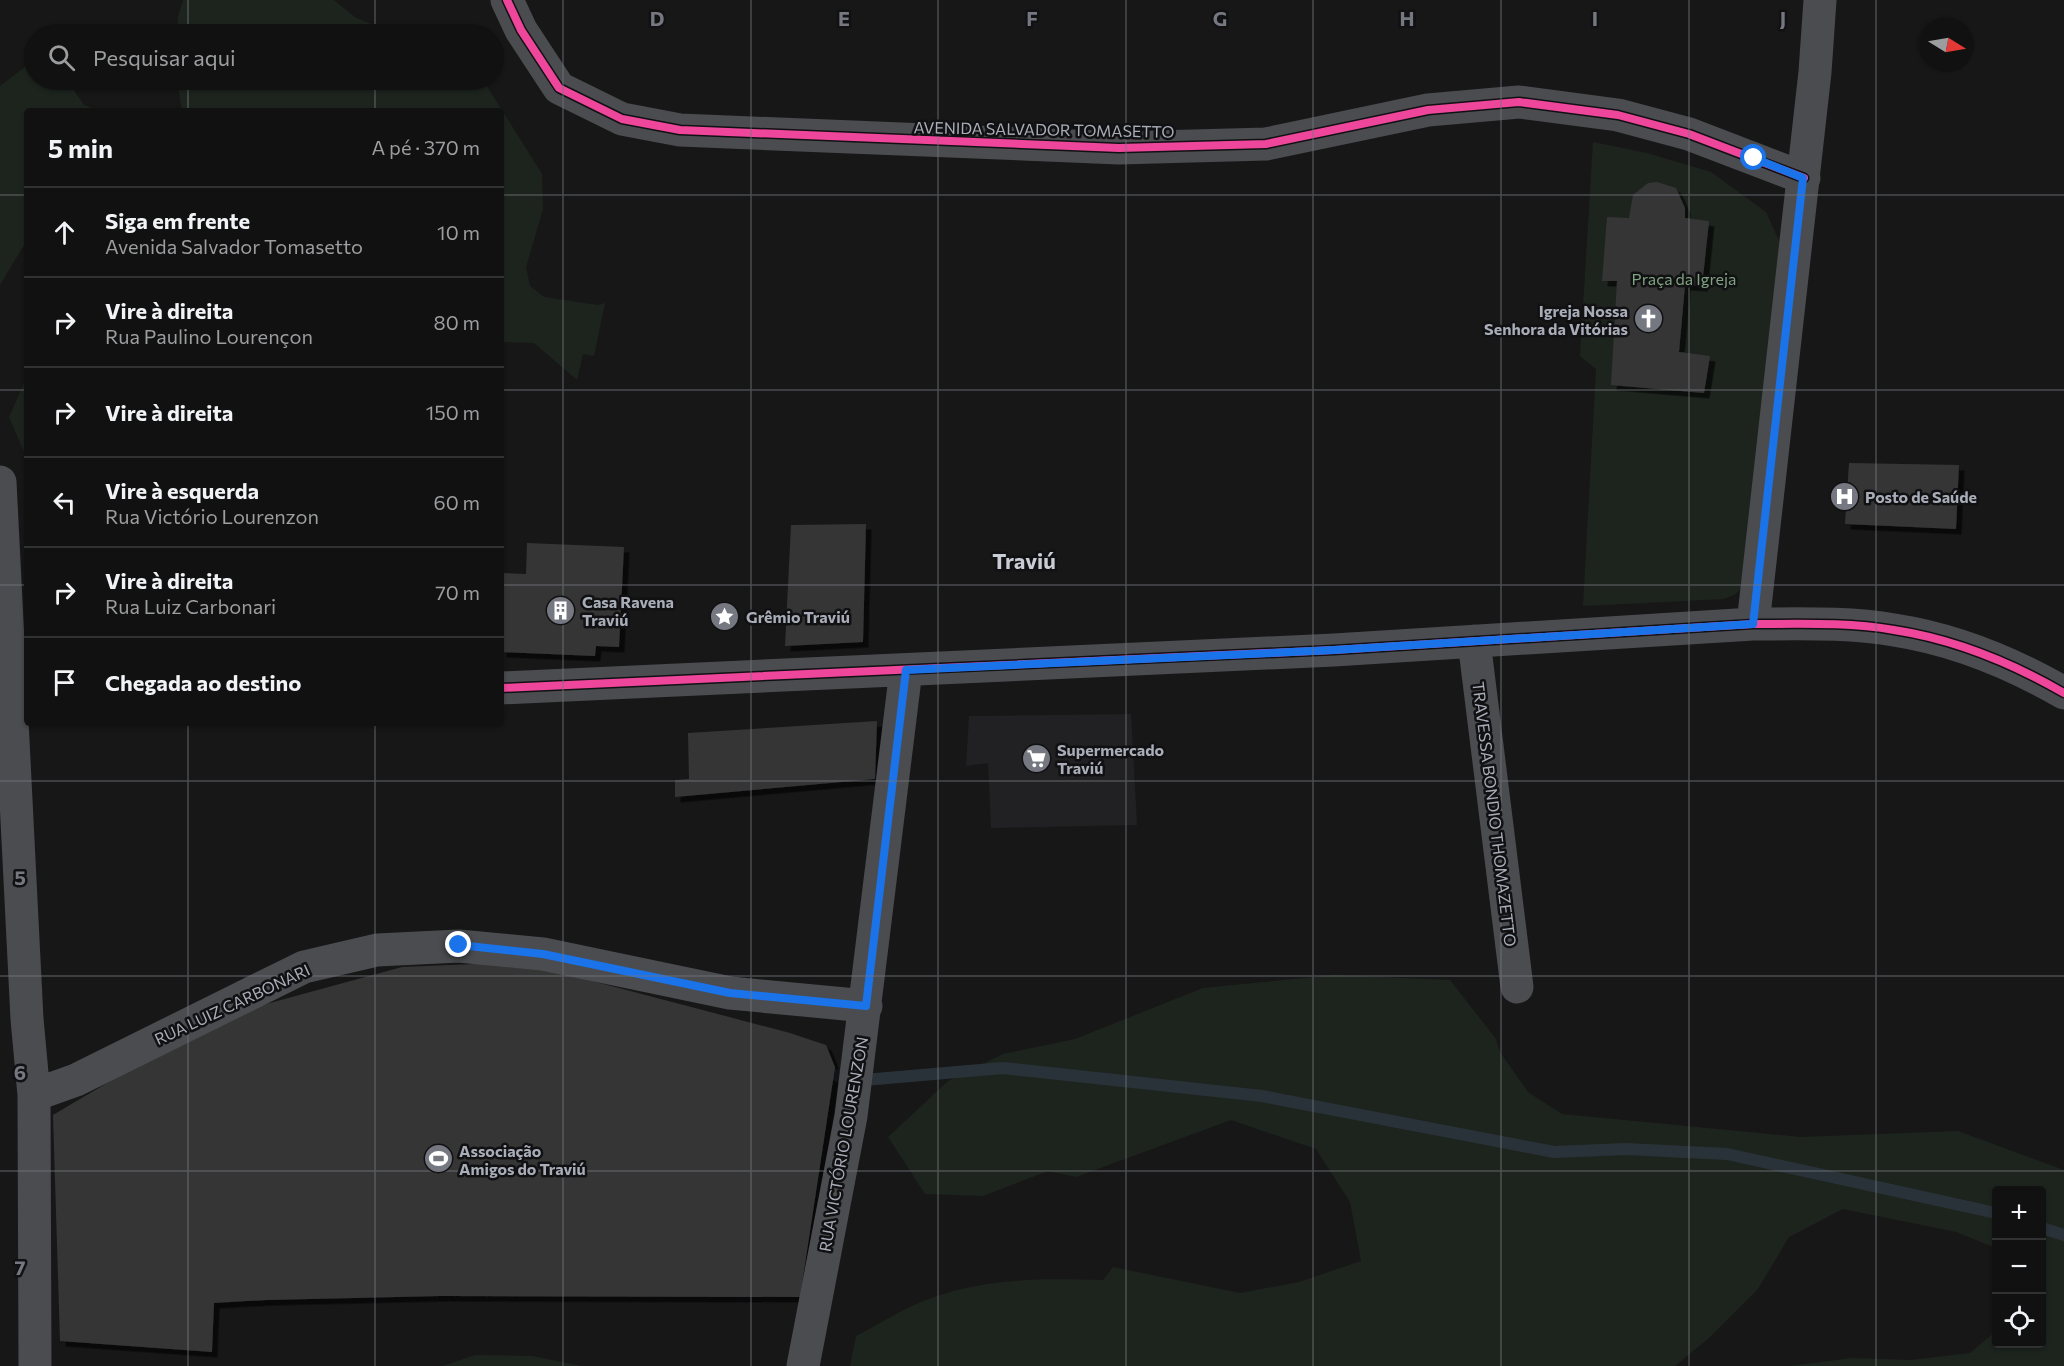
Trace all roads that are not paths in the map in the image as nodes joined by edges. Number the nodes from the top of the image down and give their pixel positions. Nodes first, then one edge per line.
1 (507, 0) edge
2 (1820, 0) edge
3 (1803, 178) junction
4 (0, 482) edge
5 (1753, 624) junction
6 (1474, 641) junction
7 (906, 670) junction
8 (504, 688) edge
9 (2064, 693) edge
10 (13, 719) edge
11 (1517, 987) dead end
12 (866, 1006) junction
13 (34, 1095) junction
14 (35, 1366) edge
15 (803, 1366) edge

1 - 3 street, AVENIDA SALVADOR TOMASETTO
2 - 3 street
3 - 5 street
4 - 10 street
5 - 6 street
5 - 9 street
6 - 7 street
6 - 11 street, TRAVESSA BONDIO THOMAZETTO
7 - 8 street
7 - 12 street, RUA VICTÓRIO LOURENZON
10 - 13 street
12 - 13 street, RUA LUIZ CARBONARI
12 - 15 street, RUA VICTÓRIO LOURENZON
13 - 14 street

